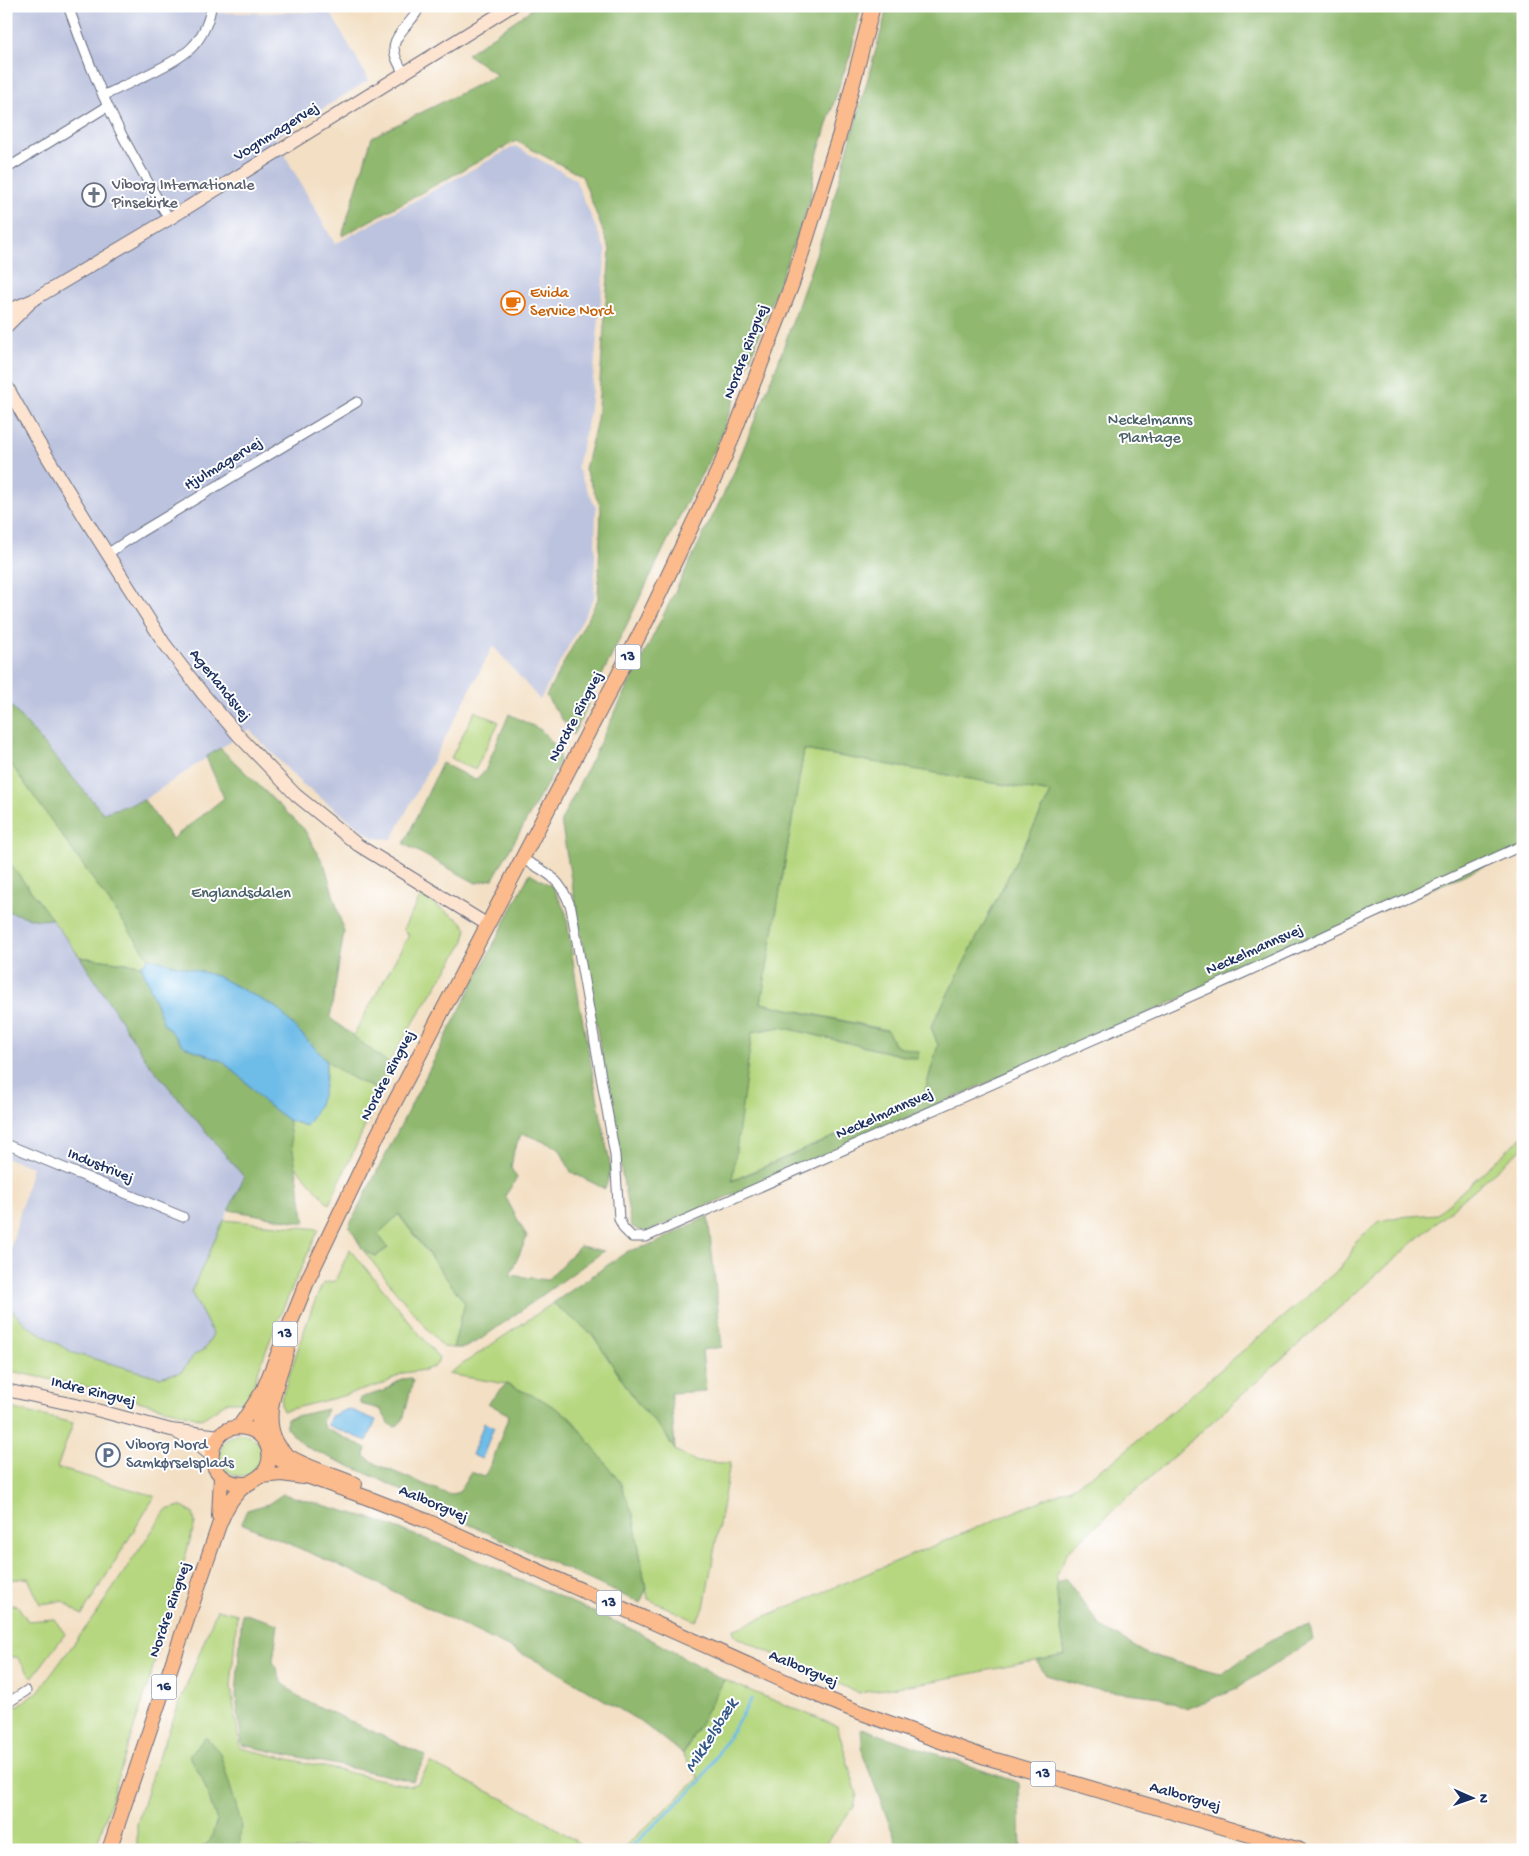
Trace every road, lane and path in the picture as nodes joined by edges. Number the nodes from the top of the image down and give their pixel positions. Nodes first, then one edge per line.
1 (68, 6) edge
2 (211, 6) edge
3 (419, 6) edge
4 (512, 6) edge
5 (872, 6) edge
6 (404, 73) junction
7 (103, 96) junction
8 (108, 106) junction
9 (6, 169) edge
10 (169, 219) junction
11 (33, 300) junction
12 (6, 310) edge
13 (6, 327) edge
14 (7, 388) edge
15 (357, 402) dead end
16 (107, 554) junction
17 (1523, 845) edge
18 (522, 859) junction
19 (488, 925) junction
20 (6, 1144) edge
21 (183, 1217) dead end
22 (309, 1277) junction
23 (6, 1390) edge
24 (262, 1391) junction
25 (239, 1427) junction
26 (171, 1430) junction
27 (259, 1434) junction
28 (220, 1436) junction
29 (269, 1453) junction
30 (212, 1456) junction
31 (261, 1476) junction
32 (221, 1477) junction
33 (309, 1477) junction
34 (245, 1484) junction
35 (427, 1521) junction
36 (219, 1524) junction
37 (26, 1691) dead end
38 (6, 1704) edge
39 (109, 1850) edge
40 (1300, 1850) edge

1 - 7 street
2 - 7 street
3 - 6 street
4 - 6 street, Vognmagervej
5 - 18 main road, Nordre Ringvej / 13
6 - 10 street, Vognmagervej
7 - 8 street
8 - 9 street
8 - 10 street
10 - 11 street, Vognmagervej
11 - 12 street, Vognmagervej
11 - 13 street, Vognmagervej
14 - 16 street, Agerlandsvej
15 - 16 street, Hjulmagervej
16 - 19 street, Agerlandsvej
17 - 18 street, Neckelmannsvej
18 - 19 main road, Nordre Ringvej / 13
19 - 22 main road, Nordre Ringvej / 13
20 - 21 street, Industrivej
22 - 24 main road, Nordre Ringvej / 13
22 - 35 main road, 13
23 - 26 street, Indre Ringvej
24 - 25 main road, Nordre Ringvej / 13
24 - 27 main road, Nordre Ringvej
25 - 27 main road
25 - 28 main road
26 - 28 street, Indre Ringvej
26 - 30 street, Indre Ringvej
27 - 29 main road
28 - 30 main road
29 - 31 main road
29 - 33 main road, Aalborgvej
30 - 32 main road
31 - 33 main road, Aalborgvej / 13
31 - 34 main road, 13
32 - 34 main road
32 - 36 main road, Nordre Ringvej / 16
33 - 35 main road, Aalborgvej / 13
34 - 36 main road, Nordre Ringvej / 16
35 - 40 main road, Aalborgvej / 13
36 - 39 main road, Nordre Ringvej / 16
37 - 38 street

